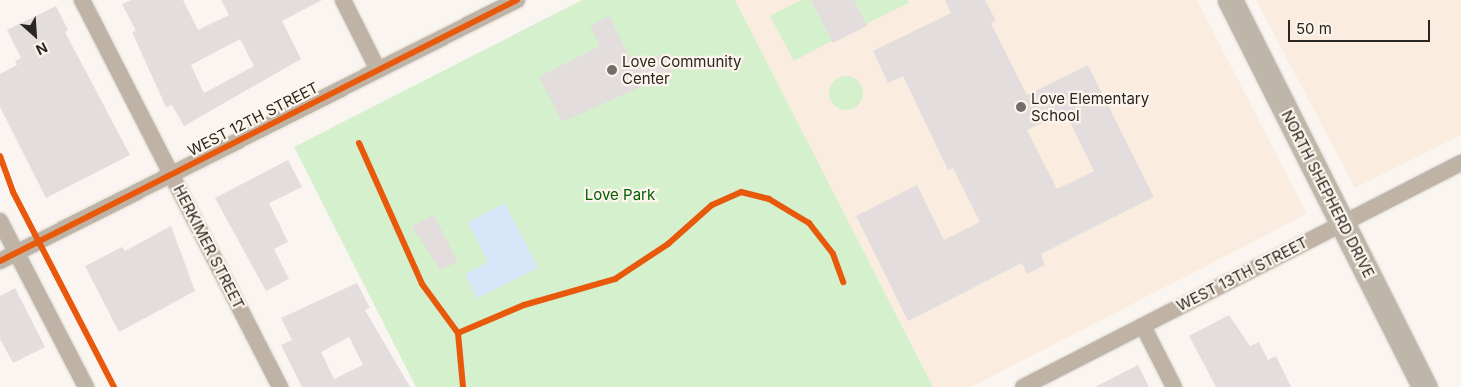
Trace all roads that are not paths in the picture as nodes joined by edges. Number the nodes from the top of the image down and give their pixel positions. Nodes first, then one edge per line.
1 (82, 0) edge
2 (343, 0) edge
3 (517, 0) edge
4 (1230, 0) edge
5 (378, 70) junction
6 (1461, 163) edge
7 (172, 174) junction
8 (0, 221) edge
9 (1342, 223) junction
10 (16, 253) junction
11 (0, 262) edge
12 (1143, 326) junction
13 (86, 387) edge
14 (280, 387) edge
15 (1023, 387) edge
16 (1174, 387) edge
17 (1425, 387) edge

1 - 7 street, HERKIMER STREET
2 - 5 street
3 - 5 street, WEST 12TH STREET
4 - 9 main road, NORTH SHEPHERD DRIVE
5 - 7 street, WEST 12TH STREET
6 - 9 street, WEST 13TH STREET
7 - 10 street, WEST 12TH STREET
7 - 14 street, HERKIMER STREET
8 - 10 street
9 - 12 street, WEST 13TH STREET
9 - 17 main road, NORTH SHEPHERD DRIVE
10 - 11 street, WEST 12TH STREET
10 - 13 street
12 - 15 street, WEST 13TH STREET
12 - 16 street

